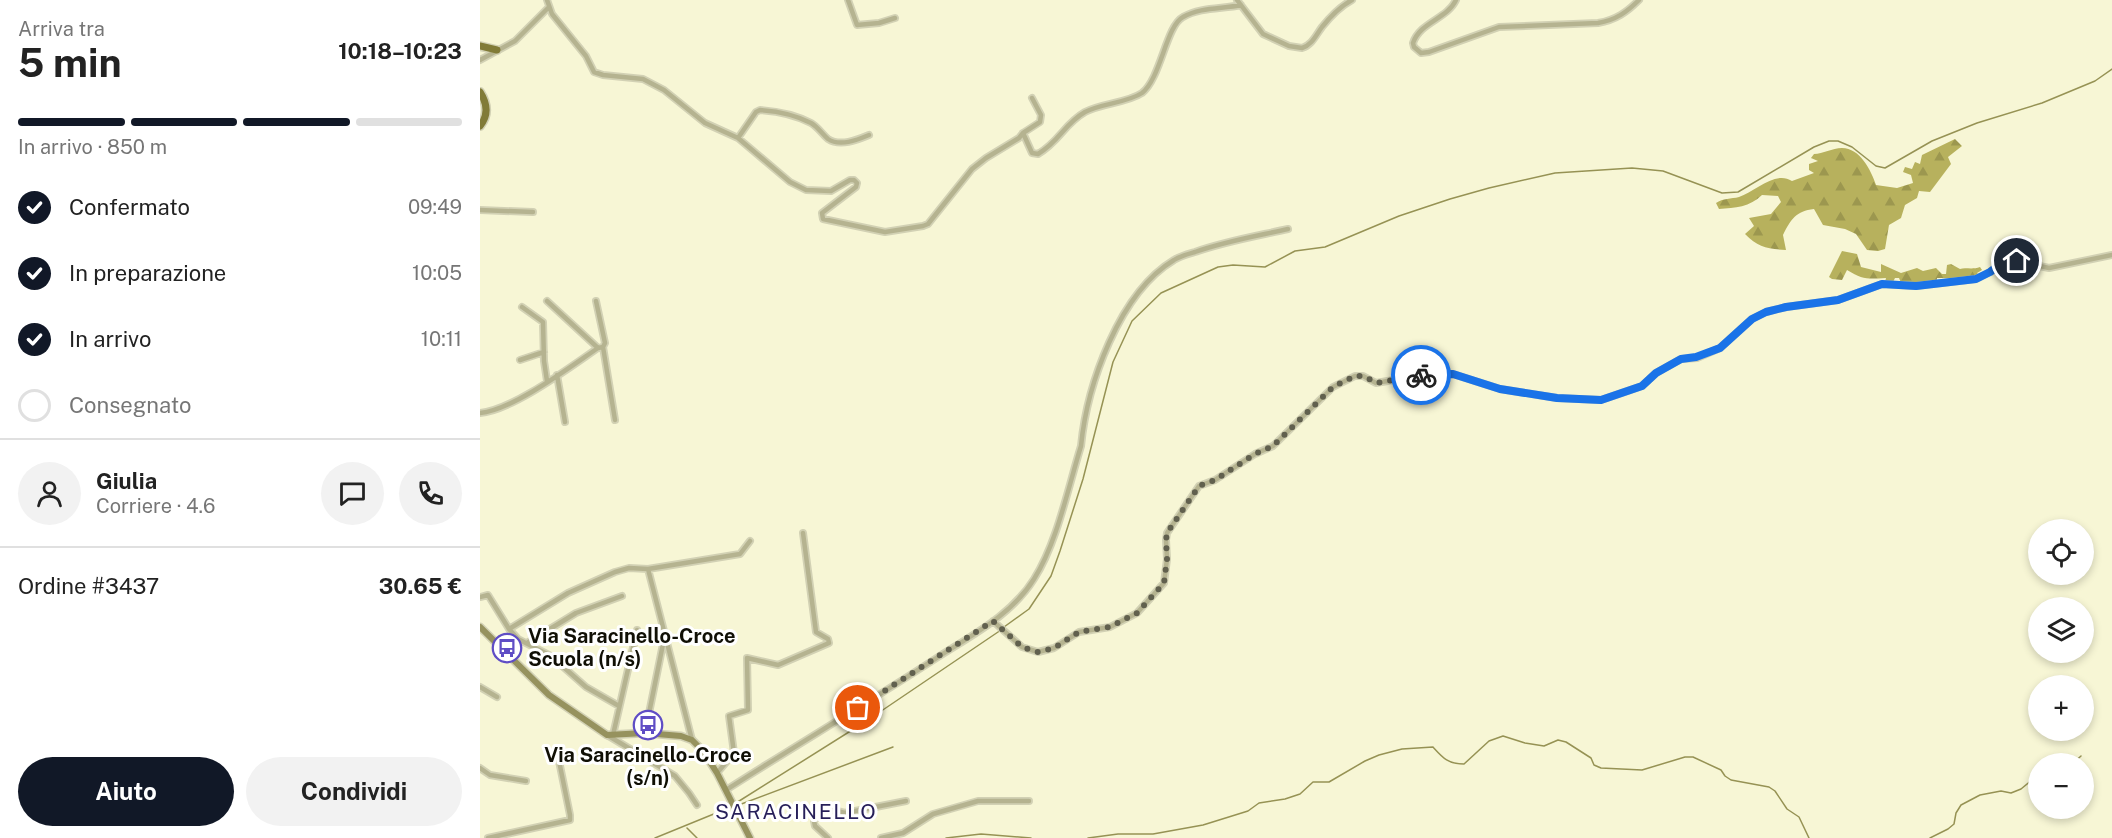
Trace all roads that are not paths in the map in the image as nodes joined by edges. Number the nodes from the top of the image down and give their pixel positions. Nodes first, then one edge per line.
1 (547, 0) edge
2 (848, 0) edge
3 (1237, 0) edge
4 (1352, 0) edge
5 (1456, 0) edge
6 (1639, 0) edge
7 (1241, 5) junction
8 (549, 7) junction
9 (894, 18) dead end
10 (480, 46) edge
11 (497, 50) junction
12 (480, 60) edge
13 (480, 92) edge
14 (1032, 98) dead end
15 (480, 126) edge
16 (1023, 133) junction
17 (869, 135) dead end
18 (738, 138) junction
19 (480, 210) edge
20 (533, 212) dead end
21 (1288, 229) dead end
22 (2112, 255) edge
23 (547, 301) dead end
24 (596, 301) dead end
25 (522, 307) dead end
26 (600, 347) junction
27 (544, 352) junction
28 (520, 360) dead end
29 (557, 375) junction
30 (547, 381) junction
31 (480, 413) edge
32 (615, 420) dead end
33 (565, 422) dead end
34 (803, 533) dead end
35 (750, 541) dead end
36 (648, 569) junction
37 (622, 596) dead end
38 (480, 597) edge
39 (993, 621) junction
40 (480, 627) edge
41 (509, 629) junction
42 (637, 630) dead end
43 (667, 641) junction
44 (527, 643) junction
45 (480, 687) edge
46 (497, 697) dead end
47 (619, 706) junction
48 (645, 733) junction
49 (610, 735) junction
50 (693, 740) junction
51 (558, 756) dead end
52 (480, 768) edge
53 (717, 774) junction
54 (526, 781) dead end
55 (727, 792) junction
56 (906, 801) dead end
57 (1029, 801) dead end
58 (697, 805) dead end
59 (488, 838) edge
60 (750, 838) edge
61 (828, 838) edge
62 (881, 838) edge

1 - 8 street
2 - 9 street
3 - 7 street
4 - 7 street
5 - 6 street
7 - 16 street
8 - 11 street
8 - 18 street
10 - 11 main road
11 - 12 street
13 - 15 main road
14 - 16 street
16 - 18 street
17 - 18 street
19 - 20 street
21 - 39 street
22 - 39 street
23 - 26 street
24 - 26 street
25 - 27 street
26 - 29 street
26 - 32 street
27 - 28 street
27 - 30 street
29 - 30 street
29 - 33 street
30 - 31 street
34 - 53 street
35 - 36 street
36 - 41 street
36 - 43 street
37 - 44 street
38 - 41 street
39 - 55 street
40 - 49 street
41 - 44 street
42 - 47 street
43 - 48 street
43 - 50 street
44 - 47 street
45 - 46 street
47 - 49 street
48 - 49 street
48 - 50 street
49 - 58 street
50 - 53 street
51 - 59 street
52 - 54 street
53 - 55 street
55 - 60 street
56 - 61 street
57 - 62 street

